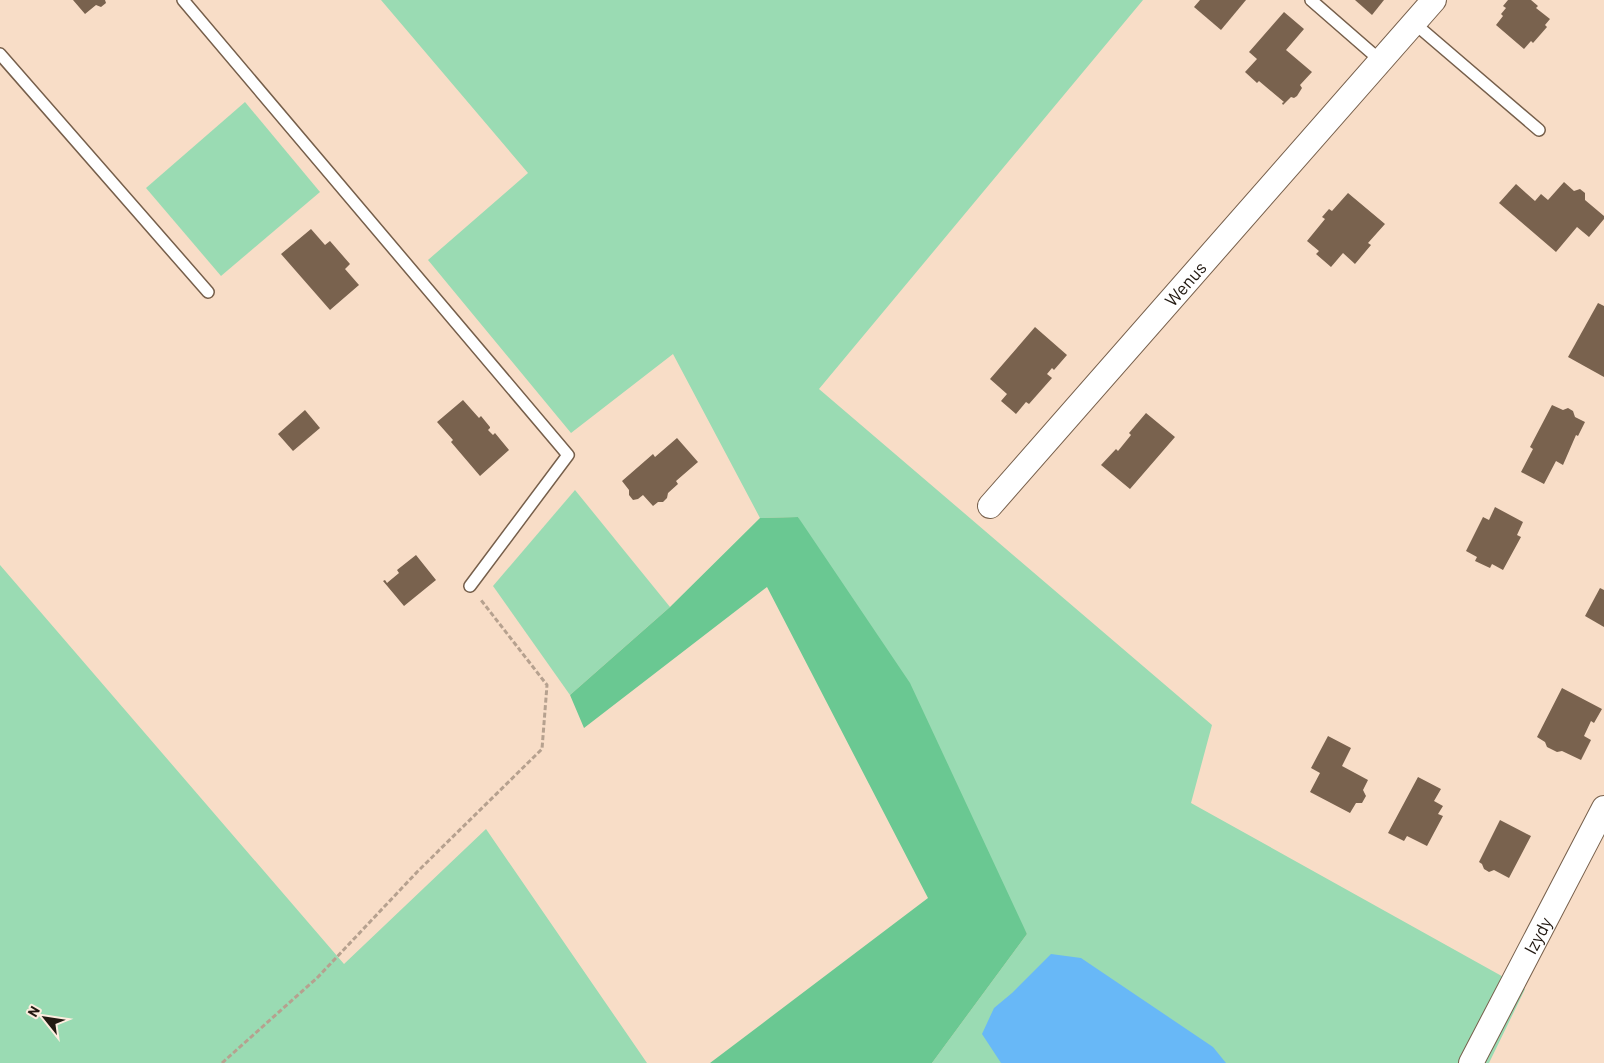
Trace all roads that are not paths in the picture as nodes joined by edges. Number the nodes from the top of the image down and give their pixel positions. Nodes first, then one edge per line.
1 (183, 0) edge
2 (1311, 0) edge
3 (1434, 0) edge
4 (1414, 23) junction
5 (0, 54) edge
6 (1381, 61) junction
7 (1539, 130) dead end
8 (208, 292) dead end
9 (990, 506) dead end
10 (470, 586) road end
11 (1604, 808) edge
12 (1471, 1063) edge

1 - 10 lane
2 - 6 lane
3 - 4 street, Wenus
4 - 6 street, Wenus
4 - 7 lane
5 - 8 lane
6 - 9 street, Wenus
11 - 12 street, Izydy

